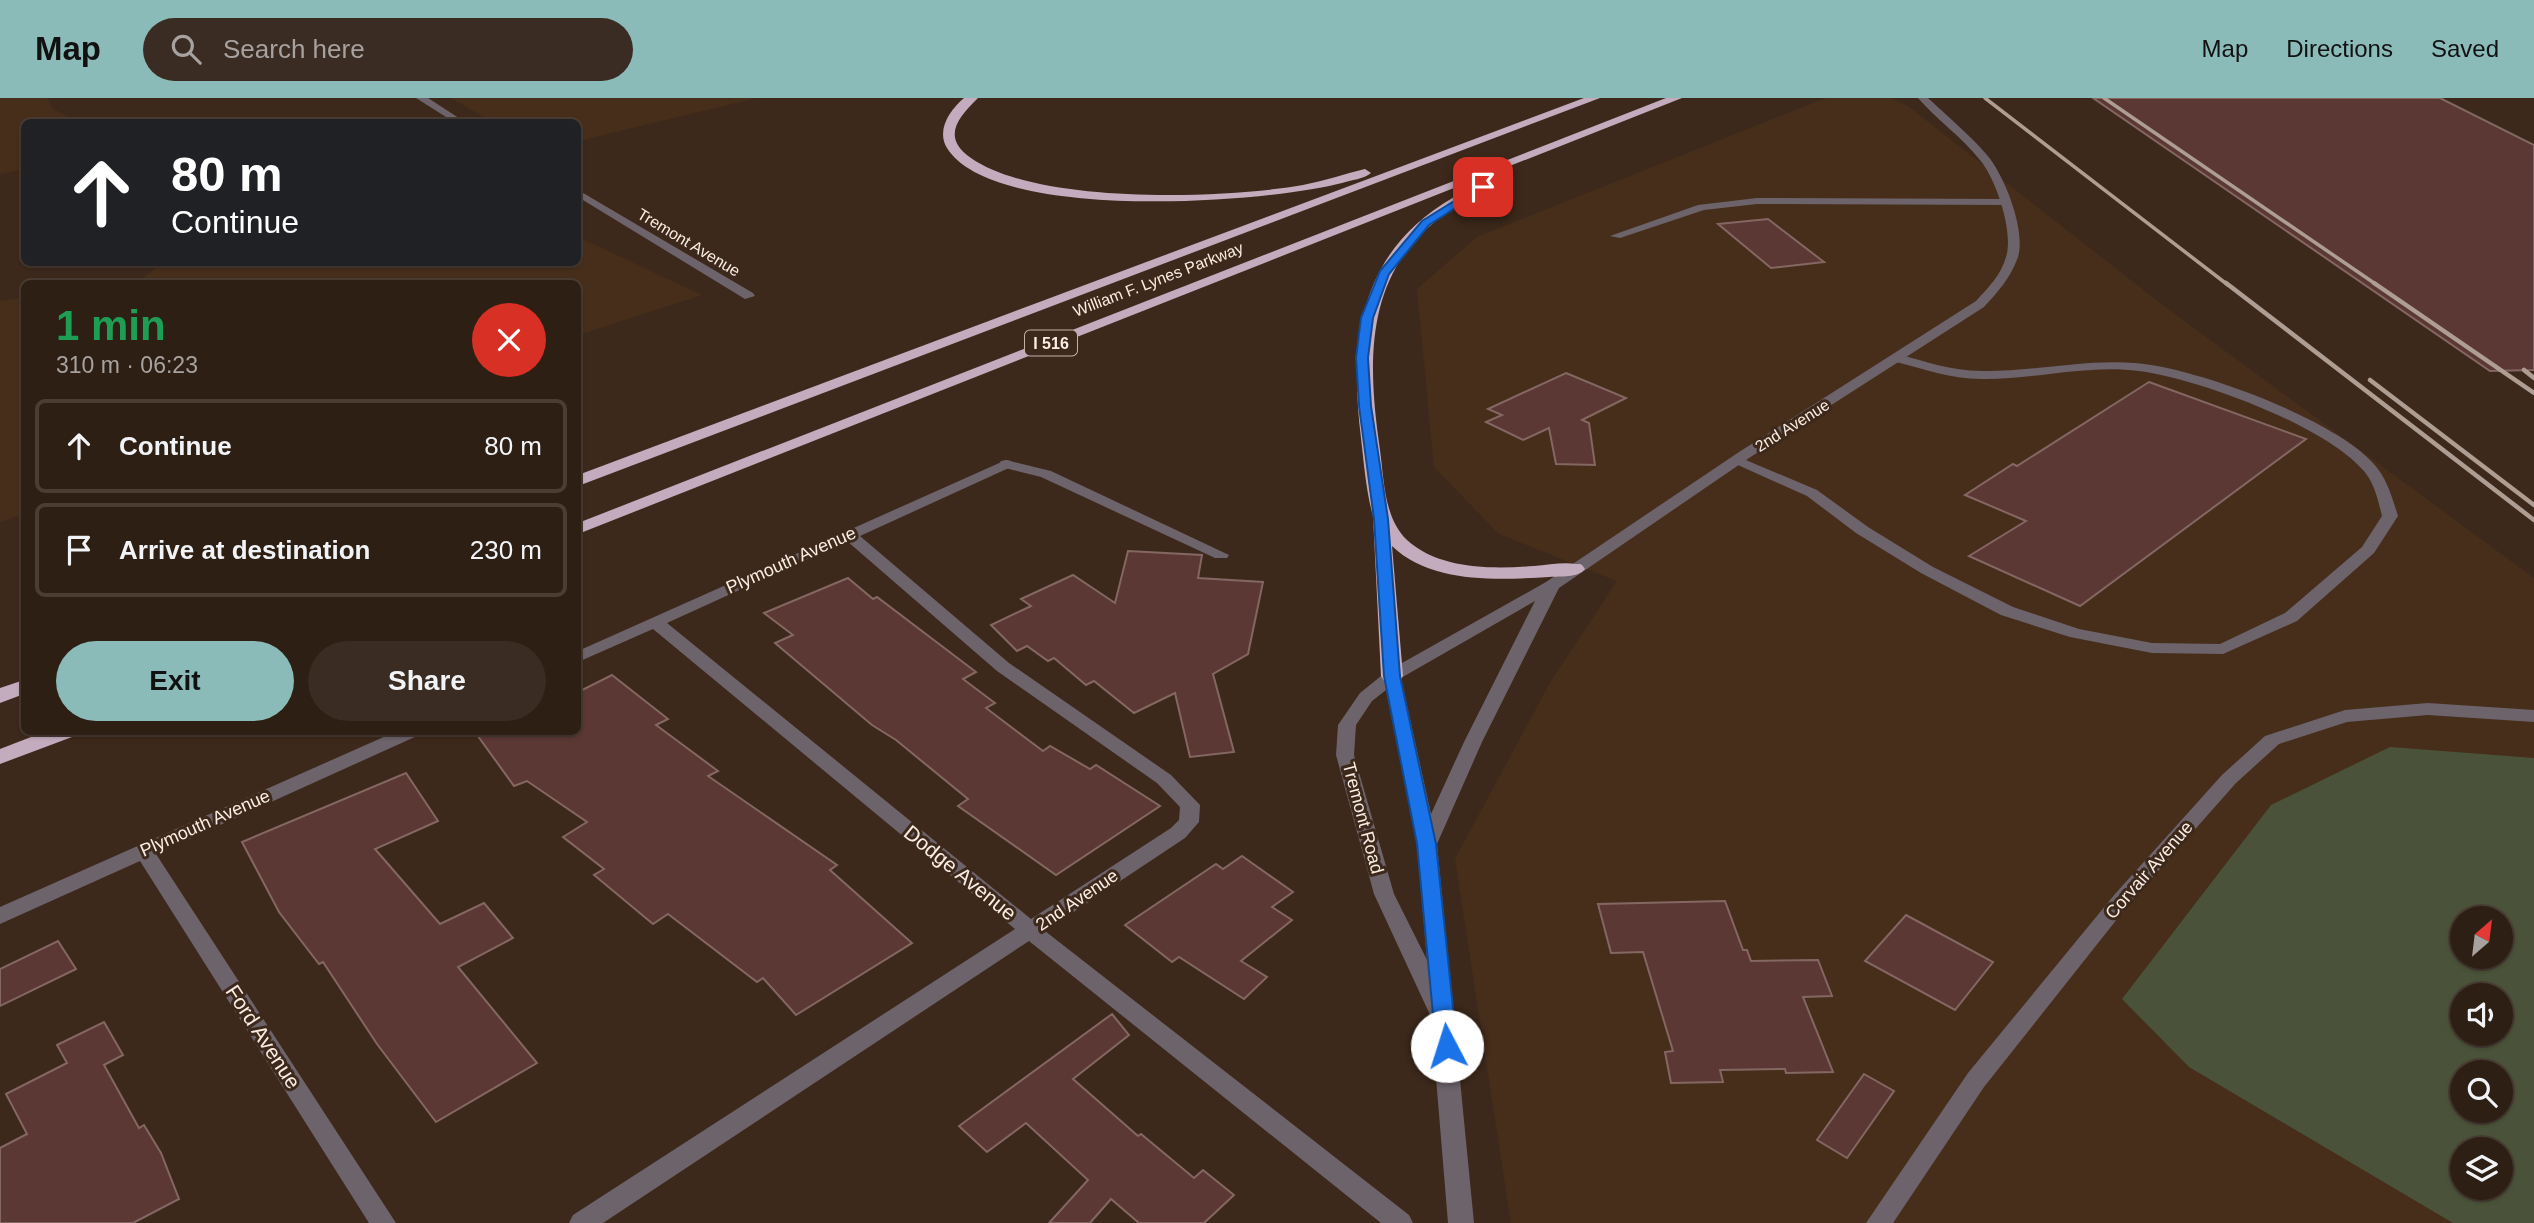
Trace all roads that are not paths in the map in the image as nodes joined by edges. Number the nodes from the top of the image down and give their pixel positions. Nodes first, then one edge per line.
1 (421, 98) edge
2 (972, 98) edge
3 (1594, 98) edge
4 (1676, 98) edge
5 (1923, 98) edge
6 (452, 119) edge
7 (1452, 152) junction
8 (1525, 157) junction
9 (581, 196) edge
10 (2006, 202) junction
11 (1616, 236) dead end
12 (749, 296) dead end
13 (1897, 358) junction
14 (1736, 461) junction
15 (581, 480) edge
16 (1381, 519) junction
17 (581, 528) edge
18 (848, 534) junction
19 (1221, 555) dead end
20 (1575, 569) junction
21 (1552, 585) junction
22 (655, 622) junction
23 (581, 656) edge
24 (1392, 676) junction
25 (21, 688) edge
26 (0, 696) edge
27 (2534, 716) edge
28 (56, 735) edge
29 (403, 735) edge
30 (0, 757) edge
31 (1427, 844) junction
32 (142, 850) junction
33 (0, 916) edge
34 (1031, 931) junction
35 (1445, 1022) junction
36 (1462, 1222) edge
37 (383, 1223) edge
38 (582, 1223) edge
39 (1400, 1223) edge
40 (1879, 1223) edge

1 - 6 street
2 - 7 highway
3 - 7 highway, William F. Lynes Parkway / I 516
4 - 8 highway, William F. Lynes Parkway / I 516
5 - 10 street, 2nd Avenue
7 - 15 highway, William F. Lynes Parkway / I 516
8 - 16 highway
8 - 17 highway, William F. Lynes Parkway / I 516
9 - 12 street, Tremont Avenue
10 - 11 street
10 - 13 street, 2nd Avenue
13 - 14 street, 2nd Avenue
13 - 14 street
14 - 20 street, 2nd Avenue
16 - 20 highway
16 - 24 highway
18 - 19 street, Plymouth Avenue
18 - 22 street, Plymouth Avenue
18 - 34 street, 2nd Avenue
20 - 21 street, 2nd Avenue
21 - 24 street, 2nd Avenue
21 - 31 street
22 - 23 street, Plymouth Avenue
22 - 34 street, Dodge Avenue
24 - 31 street, Tremont Road
24 - 35 street, Tremont Road
25 - 26 highway
27 - 40 street, Corvair Avenue
28 - 30 highway
29 - 32 street, Plymouth Avenue
31 - 35 street, Tremont Road
32 - 33 street, Plymouth Avenue
32 - 37 street, Ford Avenue
34 - 38 street, 2nd Avenue
34 - 39 street, Dodge Avenue
35 - 36 street, Tremont Road

